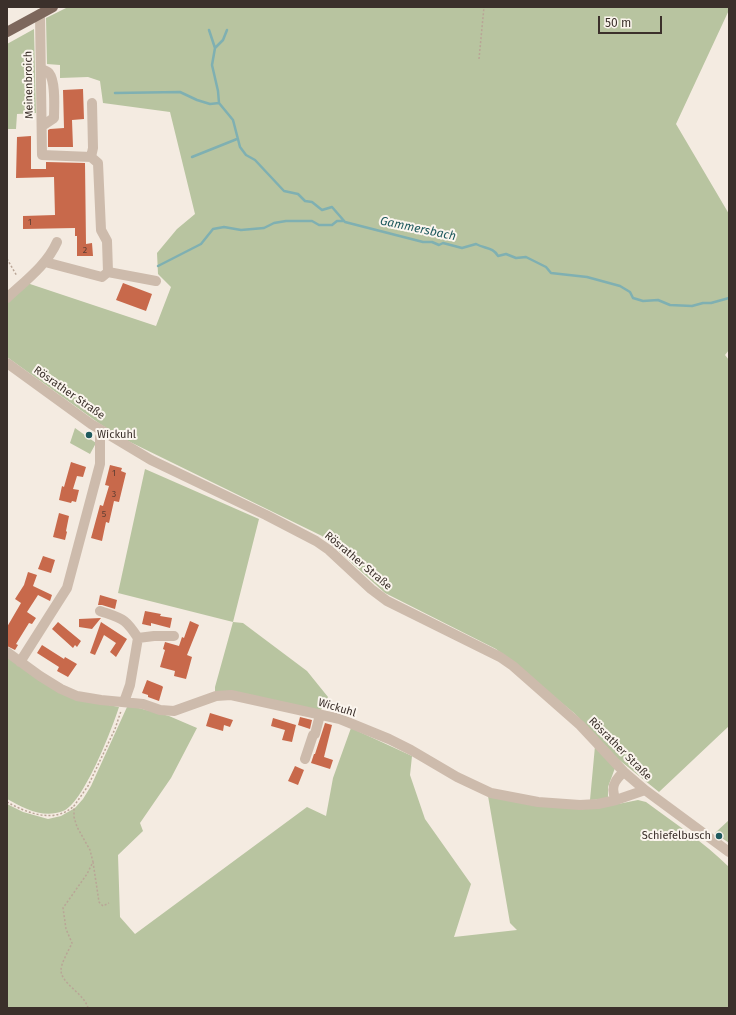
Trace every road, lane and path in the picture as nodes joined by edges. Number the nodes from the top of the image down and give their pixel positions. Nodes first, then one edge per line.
1 (53, 7) edge
2 (484, 7) edge
3 (40, 14) junction
4 (7, 32) edge
5 (479, 59) dead end
6 (92, 103) dead end
7 (91, 157) junction
8 (57, 242) dead end
9 (7, 259) edge
10 (45, 262) junction
11 (108, 272) junction
12 (156, 281) dead end
13 (22, 284) junction
14 (7, 298) edge
15 (7, 363) edge
16 (103, 432) junction
17 (100, 611) dead end
18 (174, 636) dead end
19 (138, 638) junction
20 (7, 652) edge
21 (20, 662) junction
22 (124, 702) junction
23 (320, 714) junction
24 (305, 759) dead end
25 (624, 772) junction
26 (645, 790) junction
27 (616, 800) junction
28 (7, 802) edge
29 (74, 806) junction
30 (729, 852) edge
31 (93, 862) junction
32 (109, 903) dead end
33 (88, 1008) edge

1 - 3 main road
2 - 5 path
3 - 4 main road
3 - 7 street, Meinenbroich
6 - 7 street
7 - 11 street
8 - 10 street
9 - 13 path
10 - 11 street
10 - 13 street
11 - 12 street
13 - 14 street
15 - 16 street, Rösrather Straße
16 - 21 street
16 - 25 street, Rösrather Straße
17 - 19 street
18 - 19 street
19 - 22 street
20 - 21 street, Wickuhl
21 - 22 street, Wickuhl
22 - 23 street, Wickuhl
22 - 29 path
23 - 24 street
23 - 27 street, Wickuhl
25 - 26 street, Rösrather Straße
25 - 27 street
26 - 27 street, Wickuhl
26 - 30 street, Rösrather Straße
28 - 29 path
29 - 31 path
31 - 32 path
31 - 33 path

